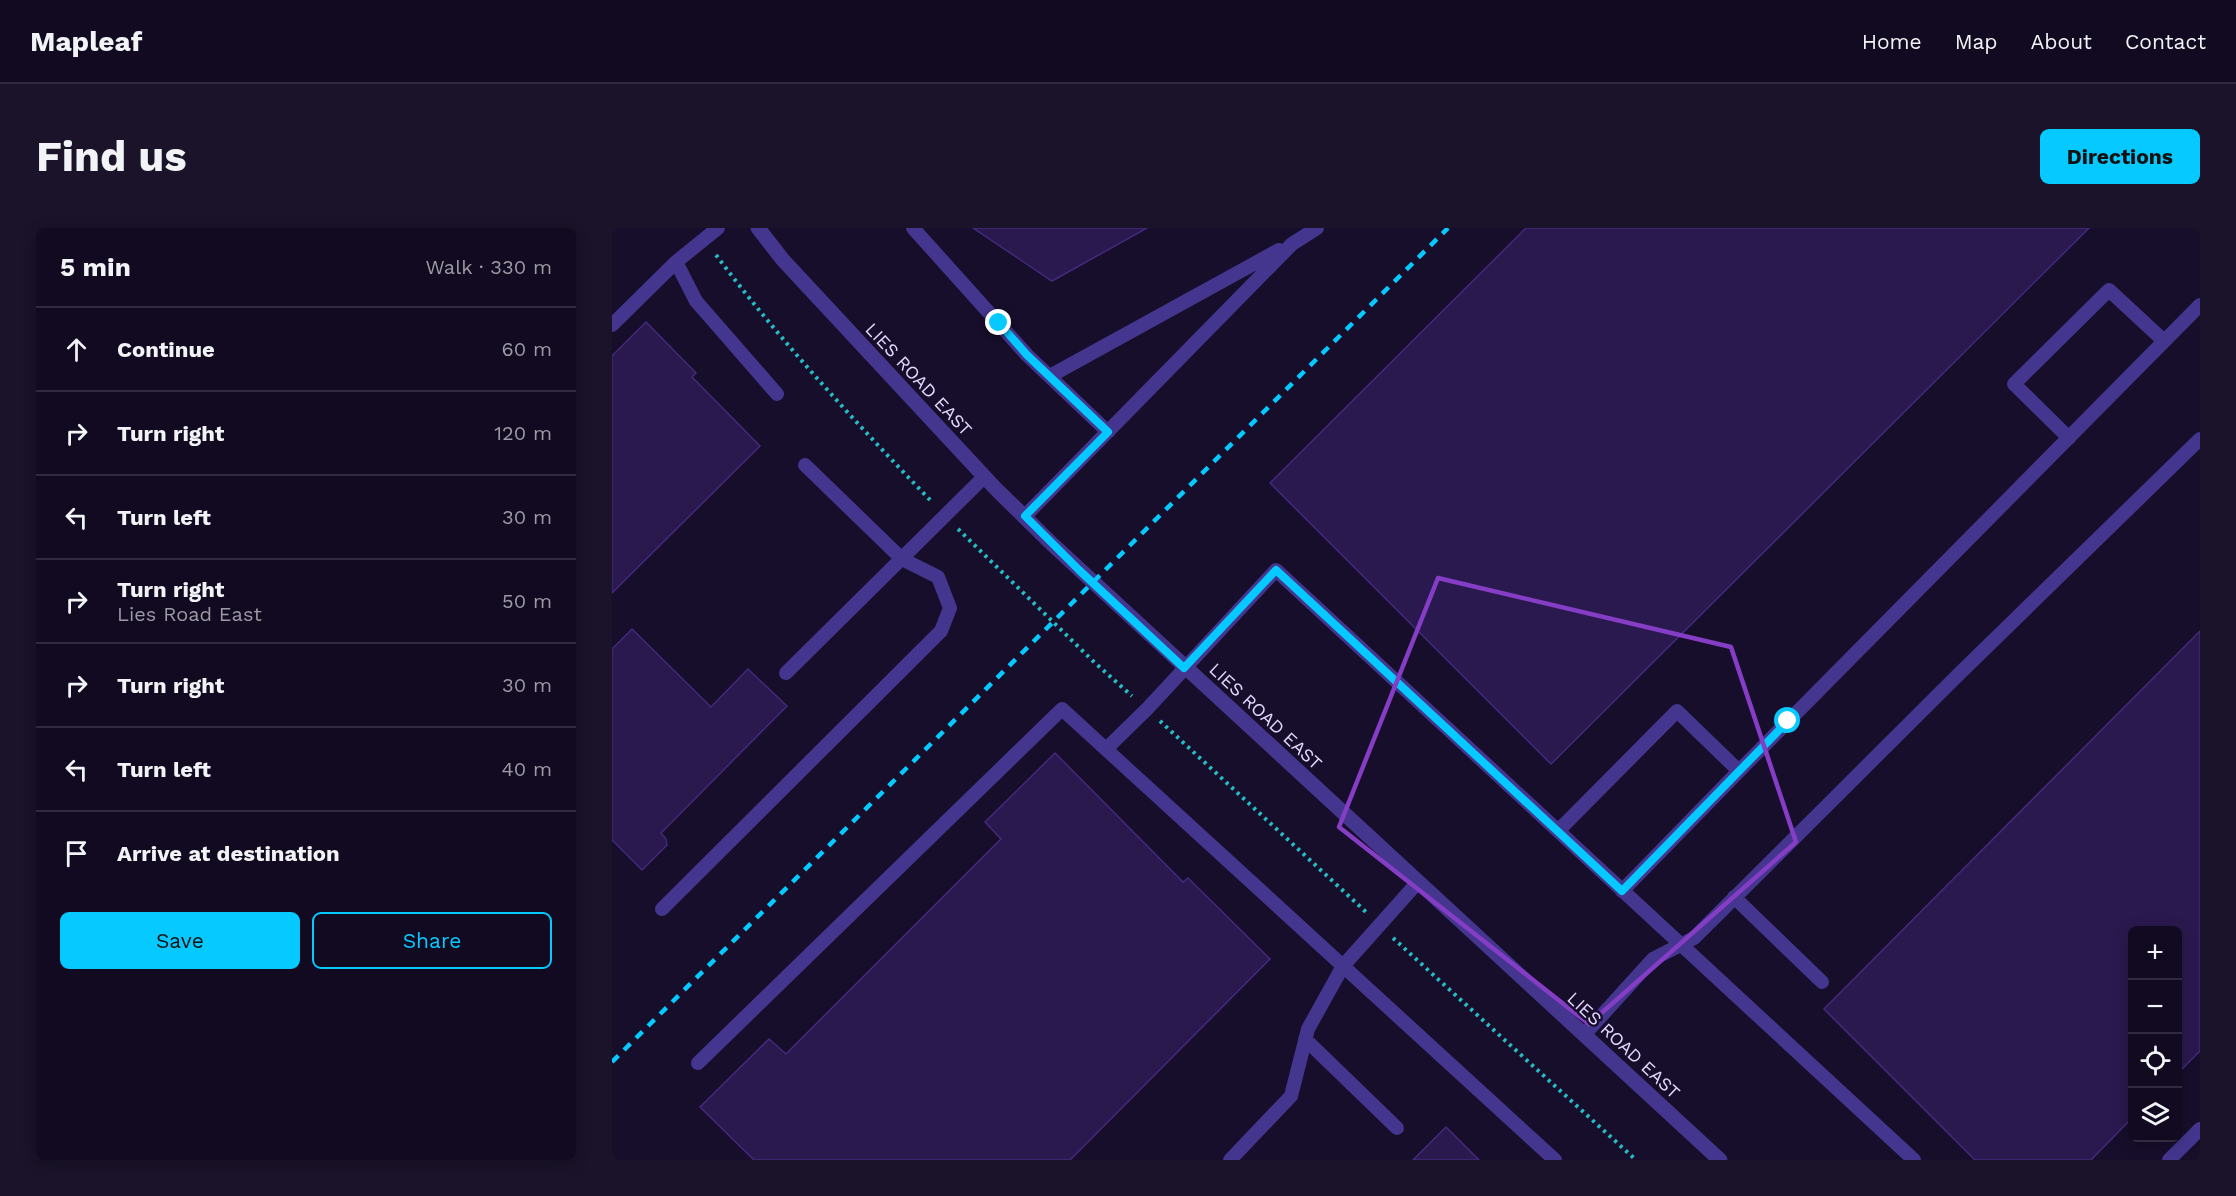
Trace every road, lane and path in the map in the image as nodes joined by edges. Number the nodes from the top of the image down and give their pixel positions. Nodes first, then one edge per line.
1 (718, 228) edge
2 (758, 228) edge
3 (913, 228) edge
4 (1317, 228) edge
5 (1292, 244) junction
6 (676, 262) junction
7 (2200, 305) edge
8 (612, 325) edge
9 (2164, 341) junction
10 (1050, 376) junction
11 (777, 394) dead end
12 (1108, 432) junction
13 (2068, 438) junction
14 (2200, 439) edge
15 (806, 465) dead end
16 (984, 477) junction
17 (1025, 516) junction
18 (902, 558) junction
19 (1184, 668) junction
20 (786, 673) dead end
21 (1106, 749) junction
22 (1739, 771) junction
23 (1558, 831) junction
24 (1418, 882) junction
25 (1622, 891) junction
26 (1734, 897) junction
27 (662, 909) dead end
28 (1680, 945) junction
29 (1343, 966) junction
30 (1822, 982) dead end
31 (1584, 1035) junction
32 (1305, 1039) junction
33 (698, 1063) dead end
34 (1397, 1128) dead end
35 (2200, 1129) edge
36 (1230, 1160) edge
37 (1555, 1160) edge
38 (1720, 1160) edge
39 (1914, 1160) edge
40 (2169, 1160) edge

1 - 6 lane
2 - 16 street, LIES ROAD EAST
3 - 10 lane
4 - 5 lane
5 - 10 lane
5 - 12 lane
6 - 8 lane
6 - 11 lane
7 - 9 lane
9 - 13 lane
9 - 13 lane
10 - 12 lane
12 - 17 lane
13 - 22 lane
14 - 26 lane
15 - 18 lane
16 - 17 street, LIES ROAD EAST
16 - 18 lane
17 - 19 street, LIES ROAD EAST
18 - 20 lane
18 - 27 lane
19 - 21 lane
19 - 23 lane
19 - 24 street, LIES ROAD EAST
21 - 29 lane
21 - 33 lane
22 - 23 lane
22 - 25 lane
23 - 25 lane
24 - 29 lane
24 - 31 street, LIES ROAD EAST
25 - 28 lane
26 - 28 lane
26 - 30 lane
28 - 31 lane
28 - 39 lane
29 - 32 lane
29 - 37 lane
31 - 38 street, LIES ROAD EAST
32 - 34 lane
32 - 36 lane
35 - 40 lane

